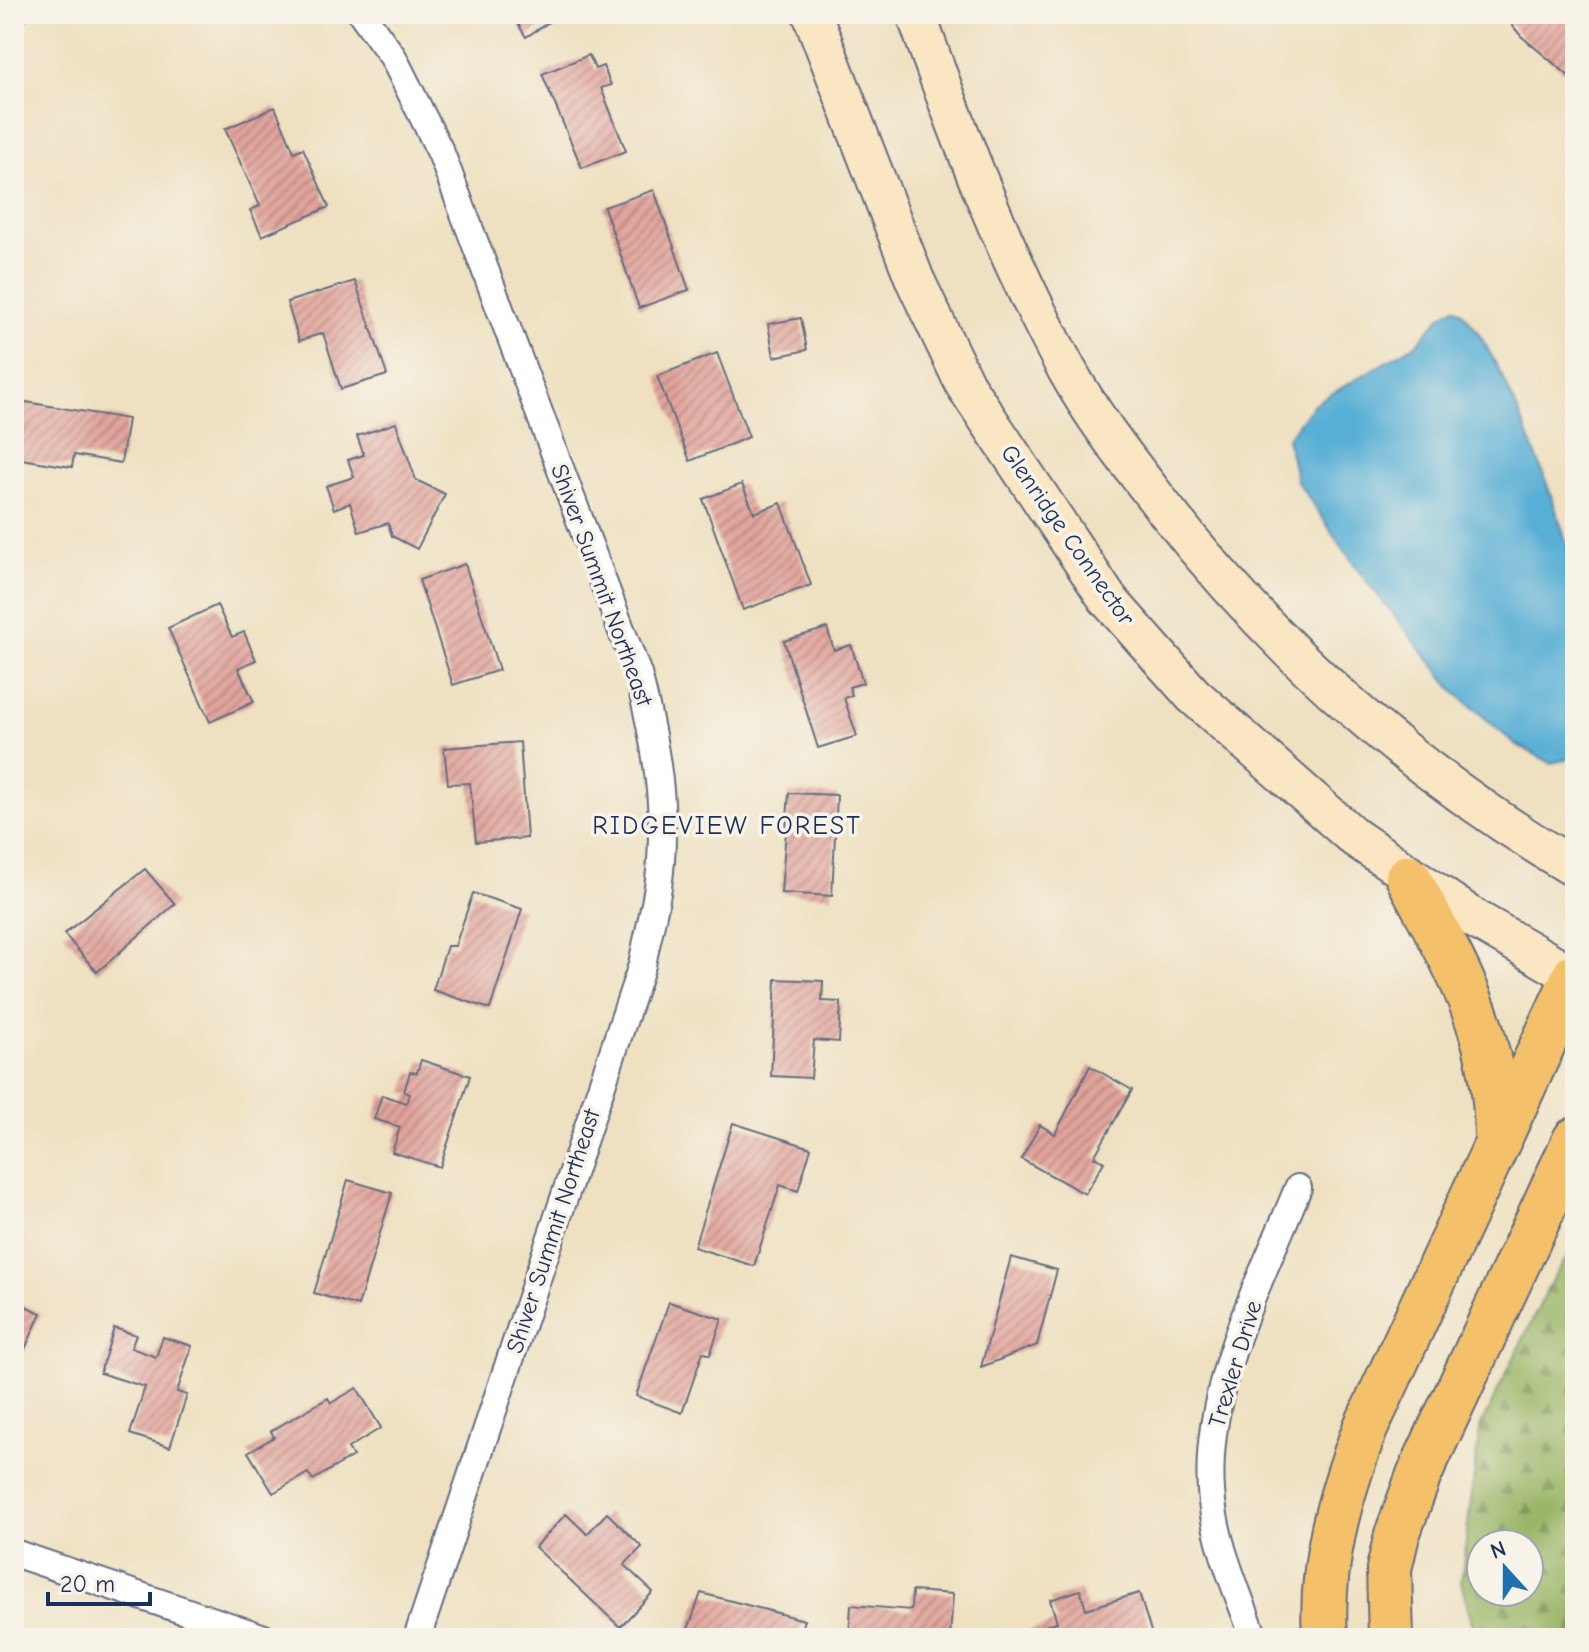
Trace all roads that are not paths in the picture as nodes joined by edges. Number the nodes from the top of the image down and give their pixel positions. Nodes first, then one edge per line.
1 (362, 14) edge
2 (812, 14) edge
3 (916, 14) edge
4 (1575, 868) edge
5 (1408, 877) junction
6 (1575, 976) edge
7 (1575, 1140) edge
8 (1497, 1142) junction
9 (1575, 1187) edge
10 (1298, 1188) dead end
11 (1537, 1222) junction
12 (14, 1553) edge
13 (264, 1638) edge
14 (417, 1638) edge
15 (1254, 1638) edge
16 (1325, 1638) edge
17 (1391, 1638) edge

1 - 14 street, Shiver Summit Northeast
2 - 5 main road, Glenridge Connector
3 - 4 main road
5 - 6 main road, Glenridge Connector
5 - 8 highway
6 - 8 highway
7 - 11 highway
8 - 16 highway
9 - 11 highway
10 - 15 street, Trexler Drive
11 - 17 highway
12 - 13 street

